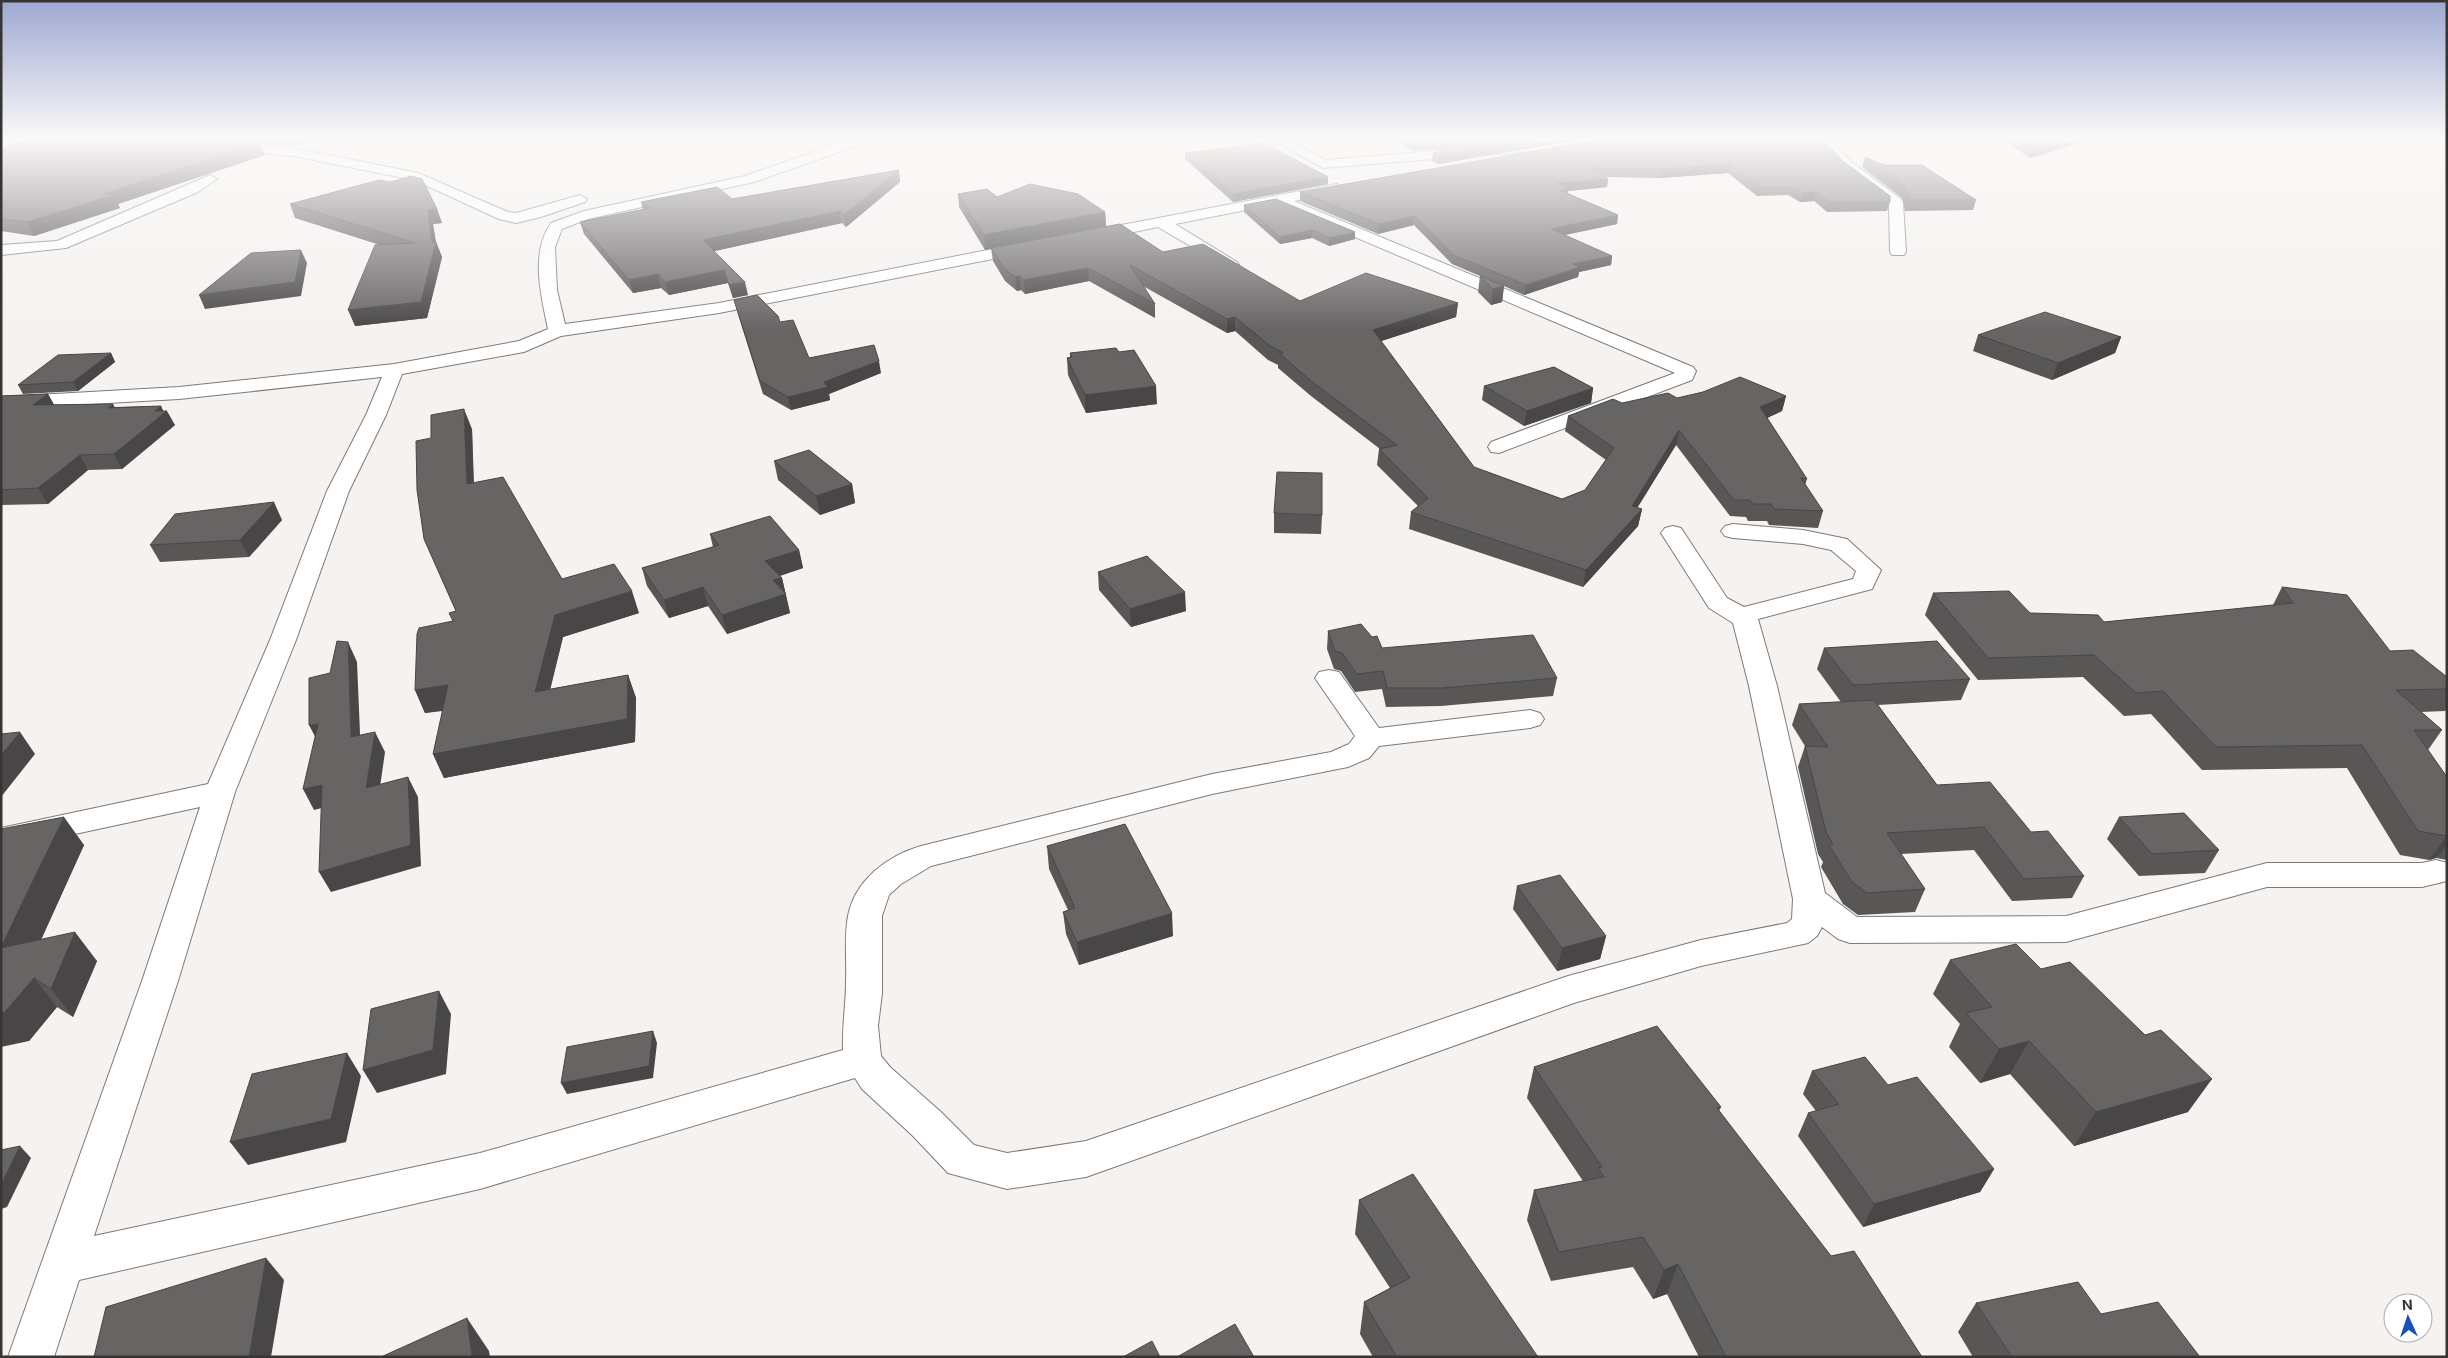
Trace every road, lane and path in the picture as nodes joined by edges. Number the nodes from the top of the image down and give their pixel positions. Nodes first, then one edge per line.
1 (159, 203) edge
2 (476, 203) edge
3 (565, 203) edge
4 (634, 203) edge
5 (1257, 203) edge
6 (1288, 203) edge
7 (1896, 203) edge
8 (1162, 223) junction
9 (1072, 239) edge
10 (1044, 244) edge
11 (1, 250) edge
12 (1898, 252) dead end
13 (1242, 271) edge
14 (557, 330) junction
15 (394, 370) junction
16 (1, 403) edge
17 (1499, 447) dead end
18 (1733, 531) dead end
19 (1673, 533) dead end
20 (1745, 619) junction
21 (1329, 678) dead end
22 (1530, 719) dead end
23 (1371, 738) junction
24 (220, 792) junction
25 (1, 839) edge
26 (2436, 872) dead end
27 (1810, 899) junction
28 (863, 1060) junction
29 (62, 1263) junction
30 (31, 1357) edge

1 - 11 street
2 - 3 street
4 - 14 street
5 - 8 street
6 - 17 street
7 - 12 street
8 - 9 street
8 - 13 street
10 - 14 street
14 - 15 street
15 - 16 street
15 - 24 street
18 - 20 street
19 - 20 street
20 - 27 street
21 - 23 street
22 - 23 street
23 - 28 street
24 - 25 street
24 - 29 street
26 - 27 street
27 - 28 street
28 - 29 street
29 - 30 street

